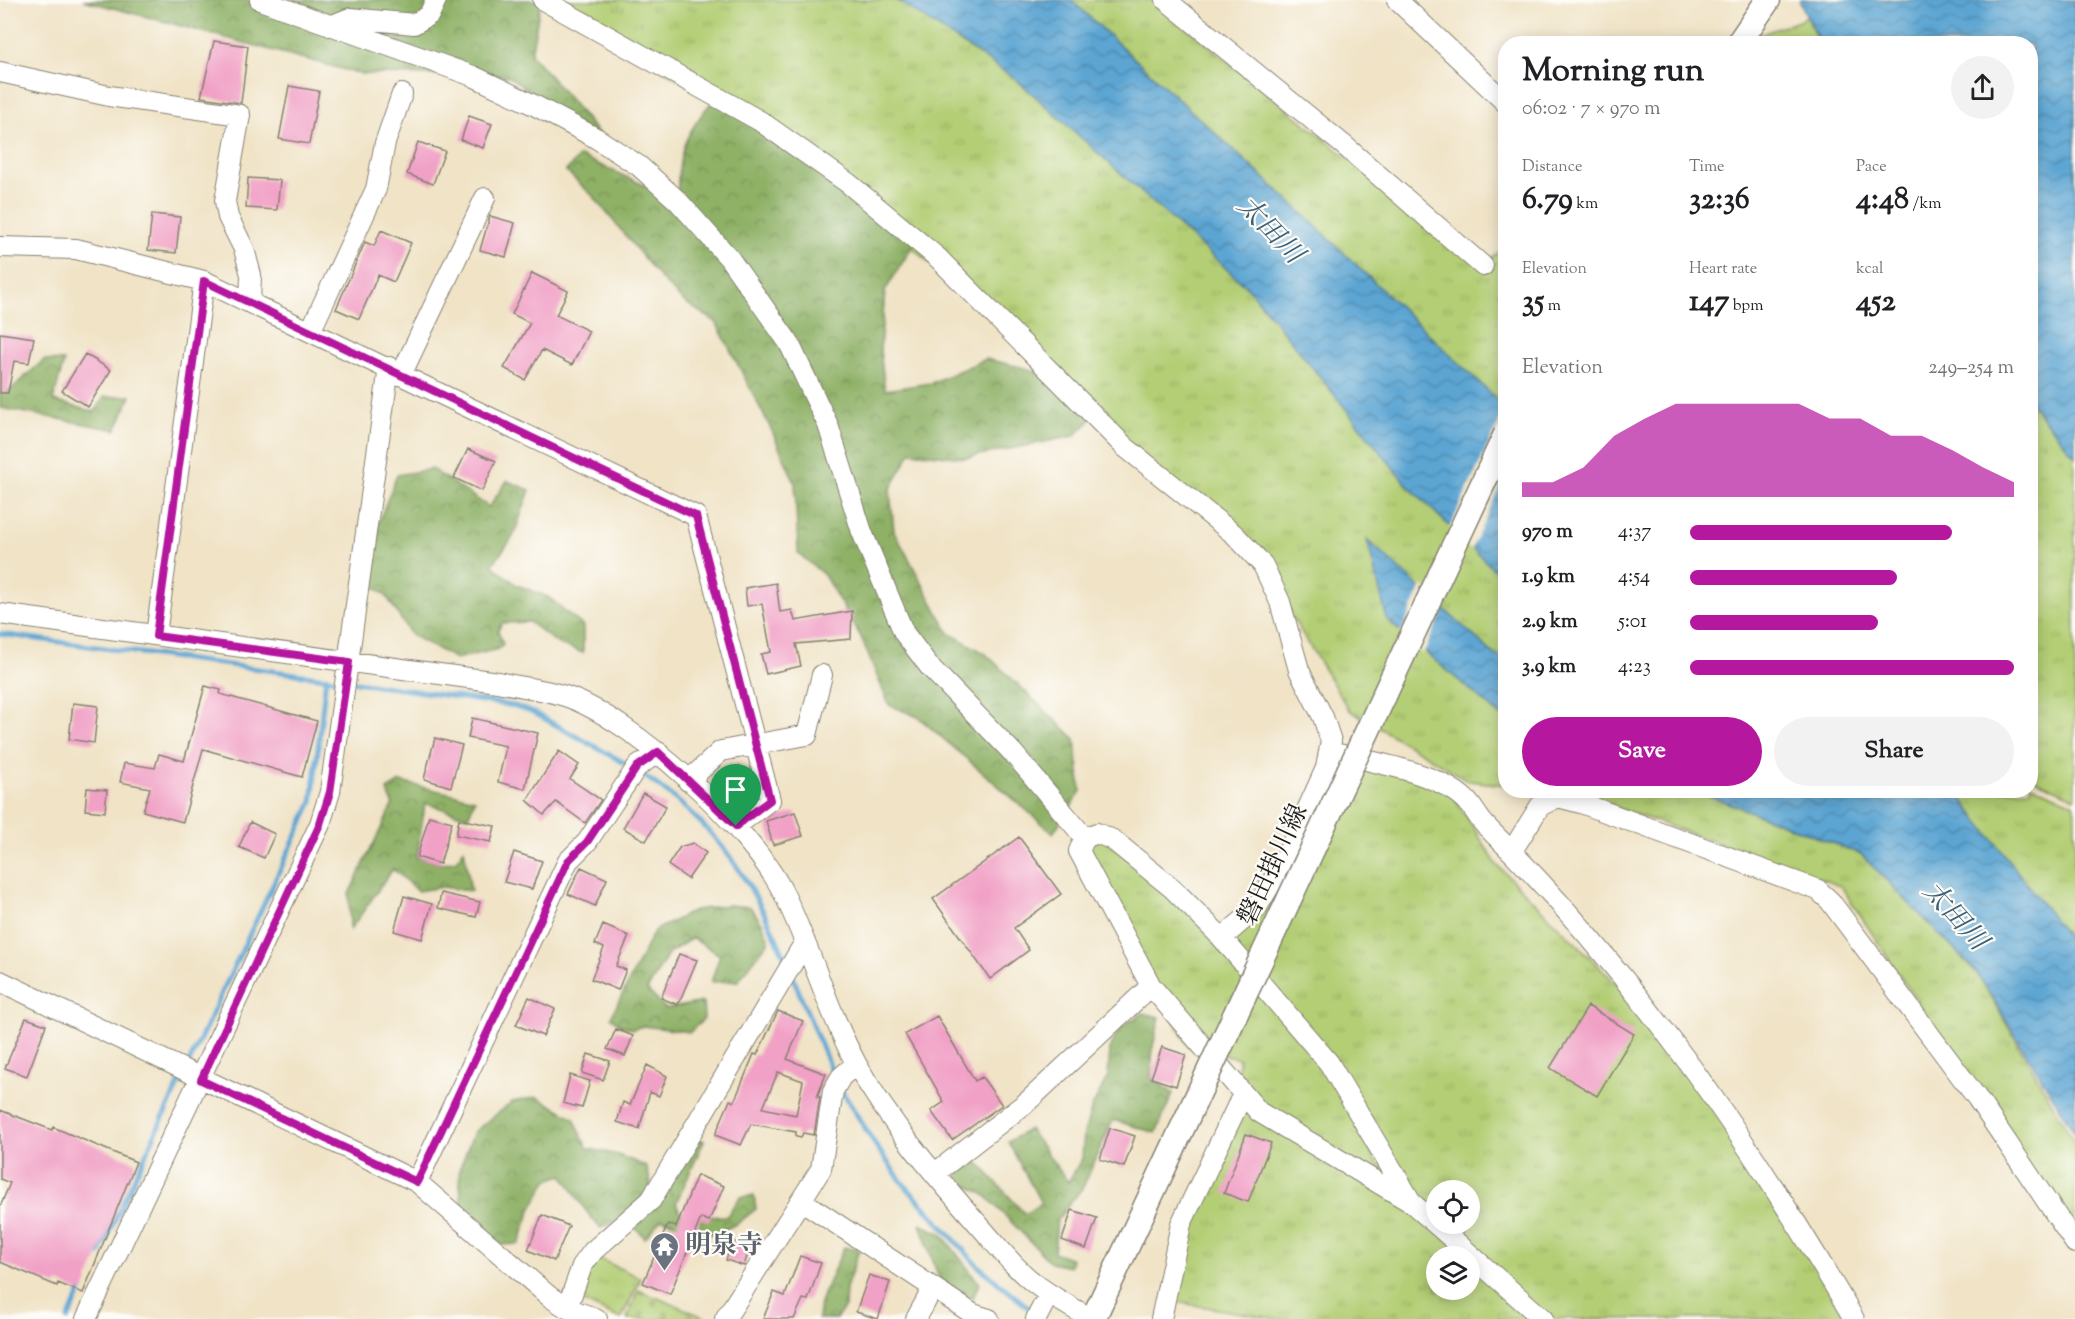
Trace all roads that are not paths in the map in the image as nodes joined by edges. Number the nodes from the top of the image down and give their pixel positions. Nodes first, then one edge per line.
1 (260, 0) edge
2 (436, 0) edge
3 (543, 0) edge
4 (1166, 0) edge
5 (1397, 0) edge
6 (1768, 0) edge
7 (330, 26) junction
8 (1743, 36) edge
9 (0, 72) edge
10 (402, 94) dead end
11 (1498, 95) edge
12 (485, 198) dead end
13 (0, 247) edge
14 (1483, 266) dead end
15 (204, 281) junction
16 (250, 302) junction
17 (311, 330) junction
18 (395, 370) junction
19 (1498, 451) edge
20 (0, 614) edge
21 (156, 636) junction
22 (349, 662) junction
23 (822, 675) dead end
24 (756, 746) junction
25 (658, 752) junction
26 (1329, 752) junction
27 (688, 781) junction
28 (1556, 798) edge
29 (1562, 798) edge
30 (736, 826) junction
31 (1085, 838) junction
32 (1512, 851) junction
33 (1222, 938) junction
34 (805, 942) junction
35 (0, 981) edge
36 (1151, 986) junction
37 (856, 1064) junction
38 (201, 1080) junction
39 (1243, 1094) junction
40 (934, 1174) junction
41 (417, 1182) junction
42 (802, 1201) junction
43 (1412, 1203) junction
44 (2075, 1243) edge
45 (933, 1288) junction
46 (1049, 1294) junction
47 (567, 1308) junction
48 (86, 1319) edge
49 (597, 1319) edge
50 (725, 1319) edge
51 (916, 1319) edge
52 (989, 1319) edge
53 (1036, 1319) edge
54 (1092, 1319) edge
55 (1161, 1319) edge
56 (1543, 1319) edge
57 (1854, 1319) edge

1 - 7 street
2 - 7 street
3 - 26 street
4 - 14 street
5 - 11 street
6 - 8 main road
7 - 31 street
9 - 16 street
10 - 17 street
12 - 18 street
13 - 15 street
15 - 16 street
15 - 21 street
16 - 17 street
17 - 18 street
18 - 22 street
18 - 24 street
19 - 54 main road, 磐田掛川線, bridge
20 - 21 street
21 - 22 street
22 - 25 street
22 - 38 street
23 - 24 street
24 - 27 street
24 - 30 street
25 - 27 street
25 - 41 street
26 - 32 street
26 - 33 street
27 - 30 street
28 - 32 street
29 - 44 street
30 - 34 street
31 - 33 street
31 - 36 street
32 - 57 street
33 - 43 street
34 - 37 street
34 - 47 street
35 - 38 street
36 - 39 street
36 - 40 street
37 - 40 street
37 - 42 street
38 - 41 street
38 - 48 street
39 - 43 street
39 - 55 street
40 - 46 street
41 - 47 street
42 - 45 street
42 - 50 street
43 - 56 street
45 - 51 street
45 - 52 street
46 - 53 street
46 - 54 street
47 - 49 street

